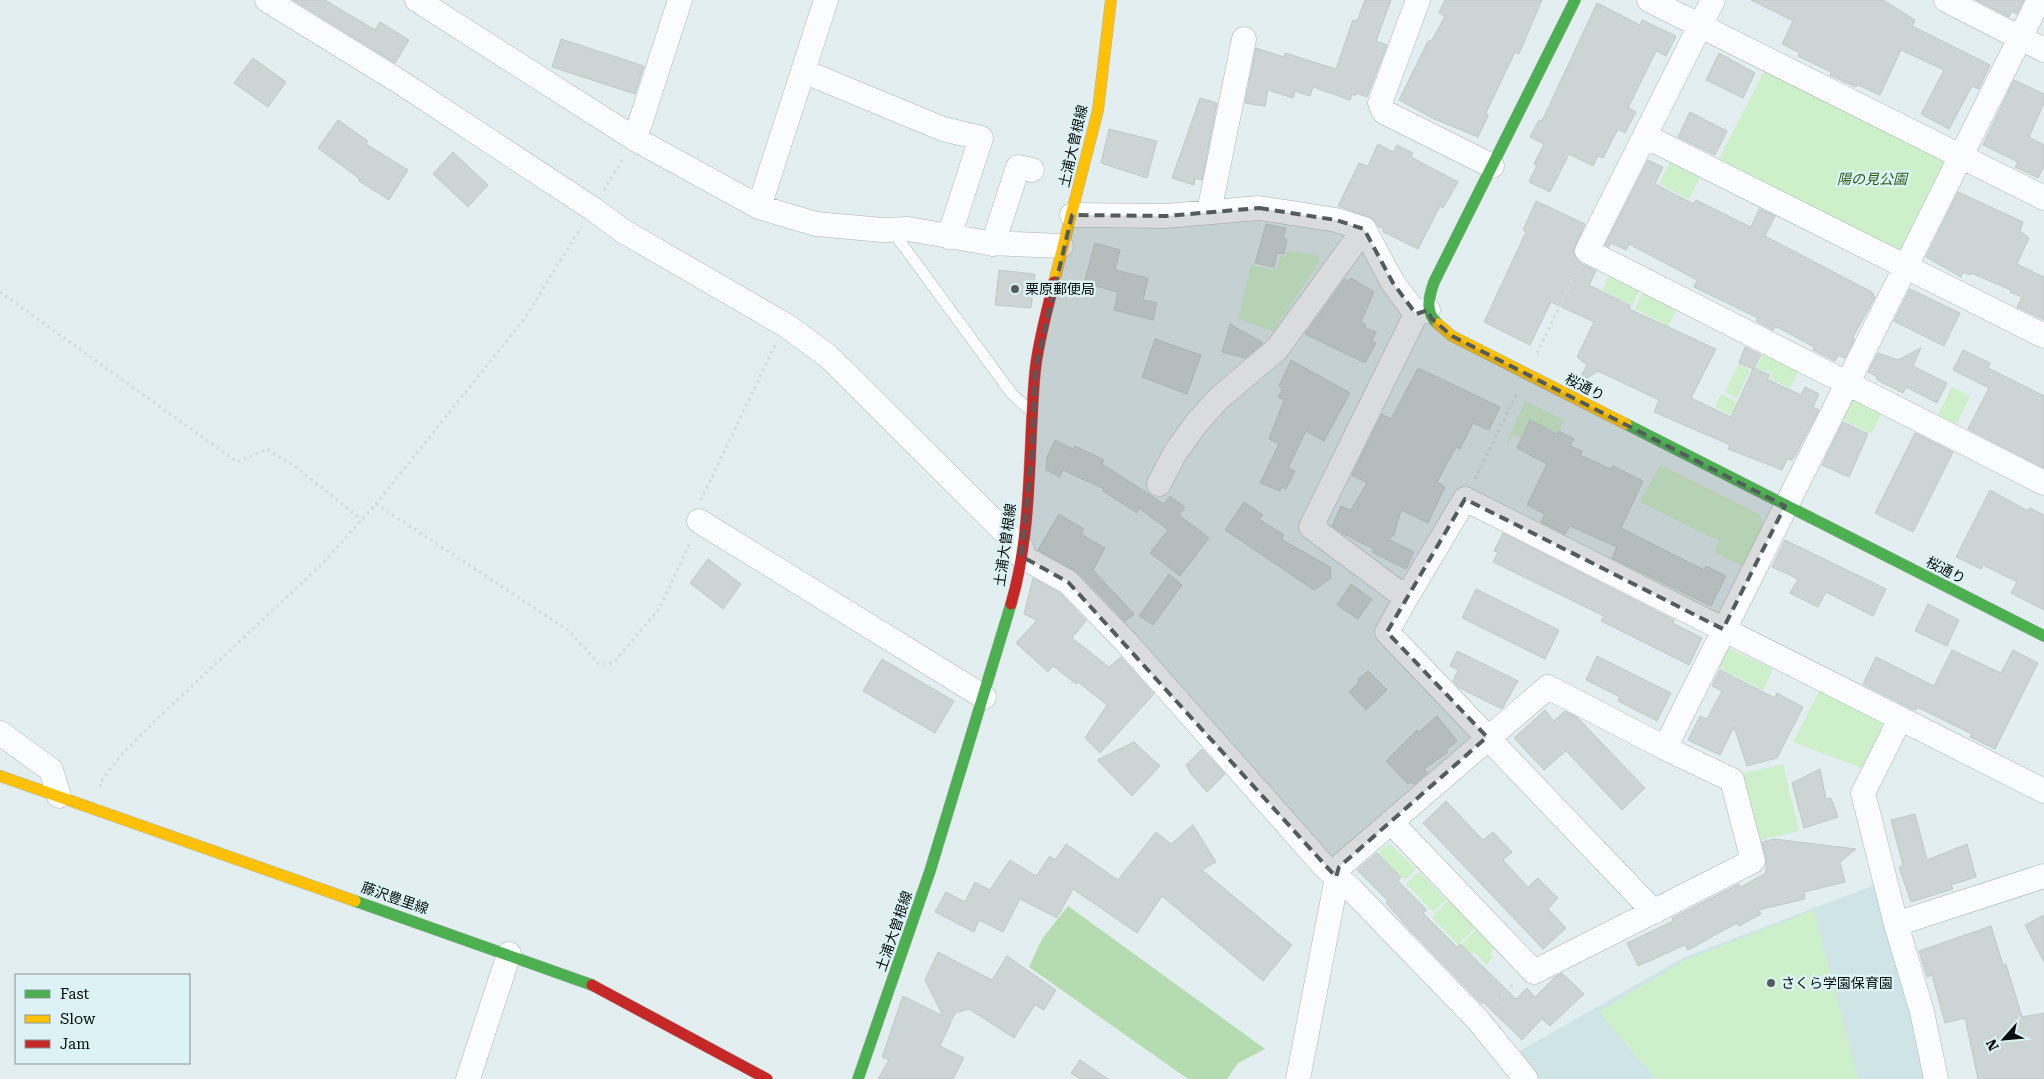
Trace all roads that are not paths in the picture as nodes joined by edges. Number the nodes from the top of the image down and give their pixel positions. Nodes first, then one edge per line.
1 (267, 0) edge
2 (417, 0) edge
3 (680, 0) edge
4 (826, 0) edge
5 (1111, 0) edge
6 (1418, 0) edge
7 (1575, 0) edge
8 (1649, 0) edge
9 (1713, 0) edge
10 (1946, 0) edge
11 (2039, 0) edge
12 (1700, 26) junction
13 (2020, 38) junction
14 (1244, 39) dead end
15 (2044, 50) edge
16 (803, 71) junction
17 (1645, 136) junction
18 (635, 139) junction
19 (1961, 156) junction
20 (1492, 166) junction
21 (1032, 170) dead end
22 (2044, 198) edge
23 (759, 207) junction
24 (1210, 212) junction
25 (1072, 215) junction
26 (1364, 229) junction
27 (896, 230) junction
28 (949, 237) junction
29 (994, 244) junction
30 (1061, 246) junction
31 (1906, 267) junction
32 (1422, 312) junction
33 (2044, 336) edge
34 (1847, 382) junction
35 (1033, 413) junction
36 (2044, 483) edge
37 (1159, 484) dead end
38 (1785, 506) junction
39 (699, 521) road end
40 (1021, 552) junction
41 (1406, 598) junction
42 (1723, 629) junction
43 (2044, 636) edge
44 (984, 697) junction
45 (1900, 719) junction
46 (0, 733) edge
47 (1488, 737) junction
48 (1665, 748) junction
49 (0, 776) edge
50 (2044, 791) edge
51 (59, 796) junction
52 (1391, 822) junction
53 (2044, 876) edge
54 (1336, 877) junction
55 (1654, 912) junction
56 (1896, 924) junction
57 (509, 954) junction
58 (468, 1079) edge
59 (767, 1079) edge
60 (858, 1079) edge
61 (1298, 1079) edge
62 (1526, 1079) edge
63 (1936, 1079) edge

1 - 40 street
2 - 18 street
3 - 18 street
4 - 16 street
5 - 25 main road, 土浦大曽根線
6 - 20 street
7 - 20 main road
8 - 12 street
9 - 12 street
10 - 13 street
11 - 13 street
12 - 17 street
12 - 19 street
13 - 15 street
13 - 19 street
14 - 24 street
16 - 23 street
16 - 28 street
17 - 31 street
17 - 34 street
18 - 23 street
19 - 22 street
19 - 31 street
20 - 32 main road
21 - 29 street
23 - 27 street
24 - 25 street
24 - 26 street
25 - 30 main road, 土浦大曽根線
26 - 32 street
26 - 37 street
27 - 28 street
27 - 35 lane
28 - 29 street
29 - 30 street
30 - 35 main road, 土浦大曽根線
31 - 33 street
31 - 34 street
32 - 38 main road, 桜通り
32 - 41 street
34 - 36 street
34 - 38 street
35 - 40 main road, 土浦大曽根線
38 - 42 street
38 - 43 main road, 桜通り
39 - 44 street
40 - 44 main road, 土浦大曽根線
40 - 54 street
41 - 42 street
41 - 47 street
42 - 45 street
42 - 48 street
44 - 60 main road, 土浦大曽根線
45 - 50 street
45 - 56 street
46 - 51 street
47 - 48 street
47 - 52 street
47 - 55 street
48 - 55 street
49 - 51 main road, 藤沢豊里線
51 - 57 main road, 藤沢豊里線
52 - 54 street
52 - 55 street
53 - 56 street
54 - 61 street
54 - 62 street
56 - 63 street
57 - 58 street
57 - 59 main road, 藤沢豊里線

